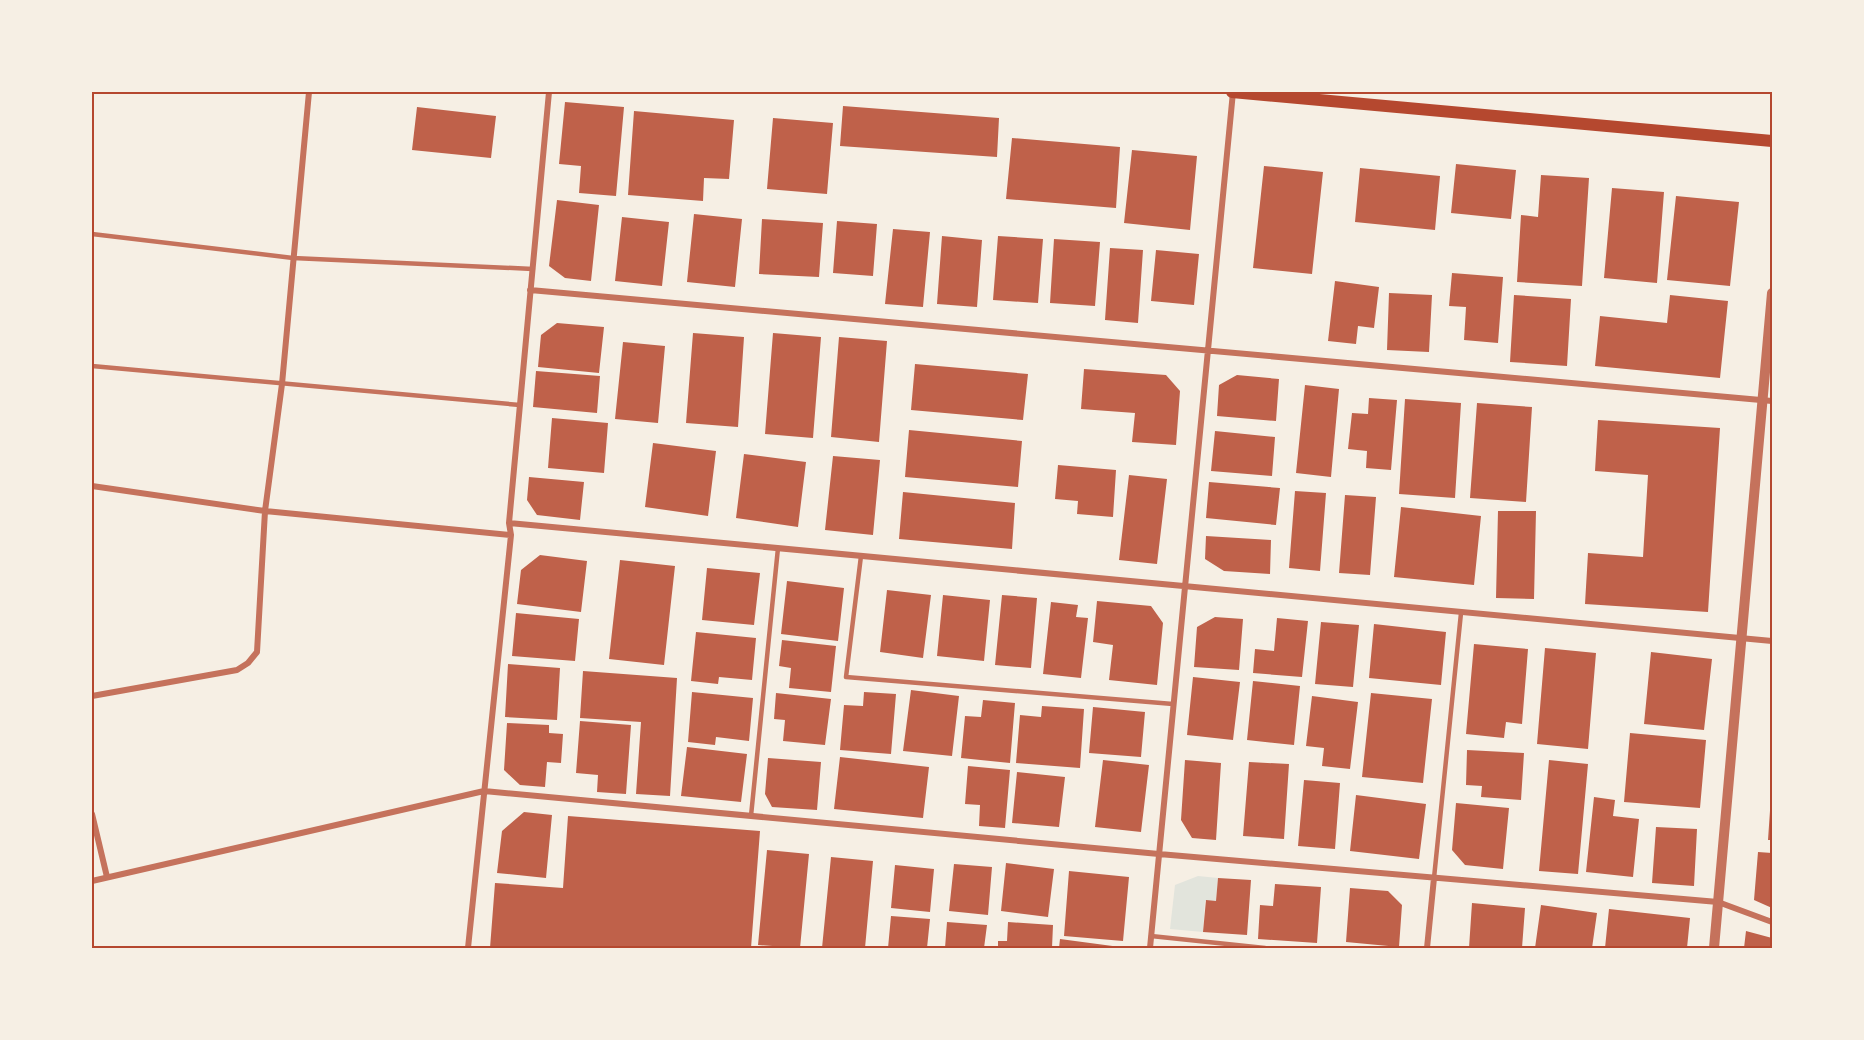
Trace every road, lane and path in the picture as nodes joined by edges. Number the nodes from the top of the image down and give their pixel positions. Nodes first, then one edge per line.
1 (309, 92) edge
2 (549, 92) edge
3 (1232, 92) edge
4 (1773, 141) edge
5 (92, 234) edge
6 (293, 258) junction
7 (533, 269) junction
8 (531, 290) junction
9 (1773, 293) edge
10 (1206, 351) junction
11 (92, 366) edge
12 (282, 384) junction
13 (1768, 401) edge
14 (520, 405) junction
15 (92, 486) edge
16 (266, 511) junction
17 (509, 523) junction
18 (511, 535) junction
19 (778, 548) junction
20 (861, 556) junction
21 (1184, 586) junction
22 (1461, 613) junction
23 (1742, 639) junction
24 (1773, 641) edge
25 (92, 696) edge
26 (1173, 704) junction
27 (484, 791) junction
28 (92, 814) edge
29 (752, 816) junction
30 (1159, 854) junction
31 (107, 877) junction
32 (1434, 878) junction
33 (92, 881) edge
34 (1718, 902) junction
35 (1773, 922) edge
36 (1151, 936) junction
37 (468, 948) edge
38 (1150, 948) edge
39 (1265, 948) edge
40 (1427, 948) edge
41 (1714, 948) edge

1 - 6 street
2 - 7 street
3 - 4 main road
3 - 10 street
5 - 6 lane
6 - 7 lane
6 - 12 street
7 - 8 street
8 - 10 street
8 - 14 street
9 - 13 street
10 - 13 street
10 - 21 street
11 - 12 lane
12 - 14 lane
12 - 16 street
13 - 23 street
14 - 17 street
15 - 16 street
16 - 18 street
16 - 25 street
17 - 18 street
17 - 19 street
18 - 27 street
19 - 20 street
19 - 29 lane
20 - 21 street
20 - 26 lane
21 - 22 street
21 - 26 street
22 - 23 street
22 - 32 lane
23 - 24 street
23 - 34 street
26 - 30 street
27 - 29 street
27 - 31 street
27 - 37 street
28 - 31 street
29 - 30 street
30 - 32 street
30 - 36 street
31 - 33 street
32 - 34 street
32 - 40 street
34 - 35 street
34 - 41 street
36 - 38 street
36 - 39 lane

